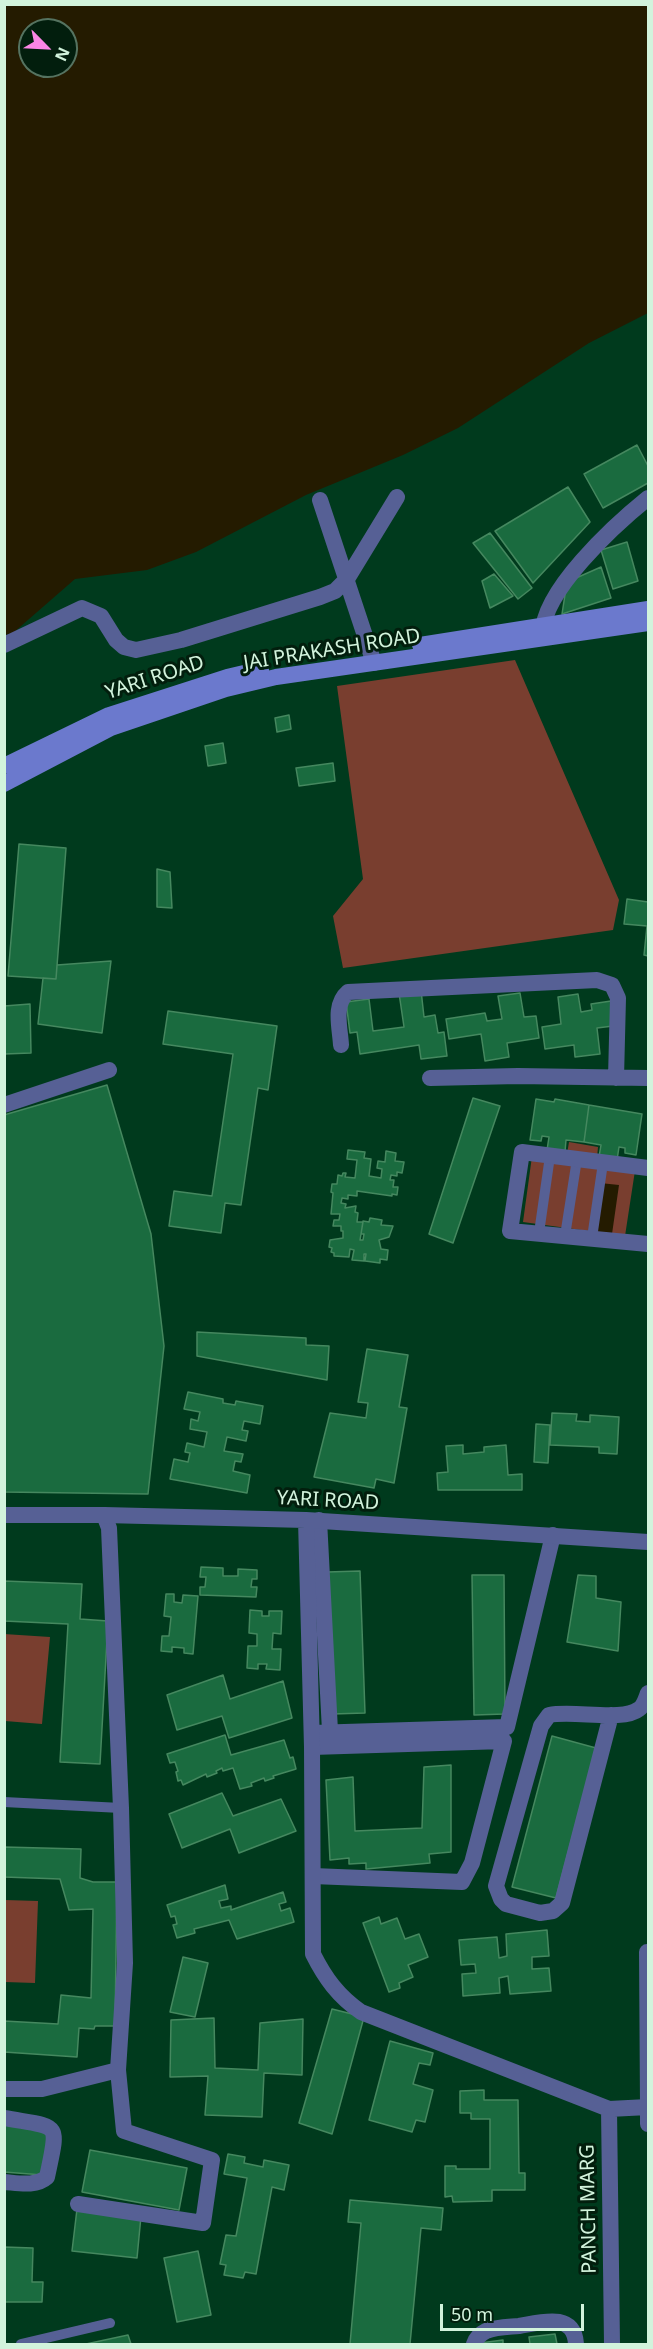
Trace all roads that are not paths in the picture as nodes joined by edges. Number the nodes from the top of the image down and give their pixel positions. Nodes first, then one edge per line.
1 (397, 497) dead end
2 (648, 498) edge
3 (320, 500) dead end
4 (346, 579) junction
5 (648, 609) edge
6 (648, 623) edge
7 (543, 632) junction
8 (4, 645) edge
9 (372, 658) junction
10 (4, 766) edge
11 (4, 784) edge
12 (341, 1045) dead end
13 (109, 1070) dead end
14 (430, 1078) dead end
15 (616, 1078) junction
16 (648, 1078) edge
17 (4, 1105) edge
18 (550, 1156) junction
19 (577, 1159) junction
20 (603, 1163) junction
21 (648, 1168) edge
22 (539, 1233) junction
23 (565, 1236) junction
24 (592, 1238) junction
25 (648, 1244) edge
26 (4, 1515) edge
27 (104, 1515) junction
28 (312, 1520) junction
29 (553, 1535) junction
30 (648, 1542) edge
31 (648, 1693) edge
32 (611, 1715) junction
33 (330, 1731) junction
34 (312, 1740) junction
35 (4, 1802) edge
36 (121, 1808) junction
37 (313, 1876) junction
38 (647, 1952) edge
39 (118, 2070) junction
40 (4, 2089) edge
41 (648, 2107) edge
42 (609, 2109) junction
43 (4, 2118) edge
44 (648, 2124) edge
45 (4, 2182) edge
46 (78, 2205) dead end
47 (110, 2323) dead end
48 (21, 2344) edge
49 (474, 2344) edge
50 (576, 2344) edge
51 (612, 2344) edge

1 - 4 street
2 - 7 street
3 - 4 street
4 - 8 street
4 - 9 street
5 - 7 main road
6 - 7 main road, JAI PRAKASH ROAD
7 - 9 main road, JAI PRAKASH ROAD
9 - 10 main road, YARI ROAD
9 - 11 main road, JAI PRAKASH ROAD
12 - 15 street
13 - 17 street
14 - 15 street
15 - 16 street
18 - 19 street
18 - 22 lane
18 - 22 street
19 - 20 street
19 - 23 lane
20 - 21 street
20 - 24 lane
22 - 23 street
23 - 24 street
24 - 25 street
26 - 27 street, YARI ROAD
27 - 28 street, YARI ROAD
27 - 36 street
28 - 29 street, YARI ROAD
28 - 33 street
28 - 34 street
29 - 30 street, YARI ROAD
29 - 33 street
31 - 32 street
32 - 32 street
33 - 34 street
34 - 37 street
34 - 37 street
35 - 36 lane
36 - 39 street
37 - 42 street
38 - 41 street
39 - 40 street
39 - 46 street
41 - 42 street
41 - 44 street
42 - 51 street, PANCH MARG
43 - 45 street
47 - 48 lane
49 - 50 street

